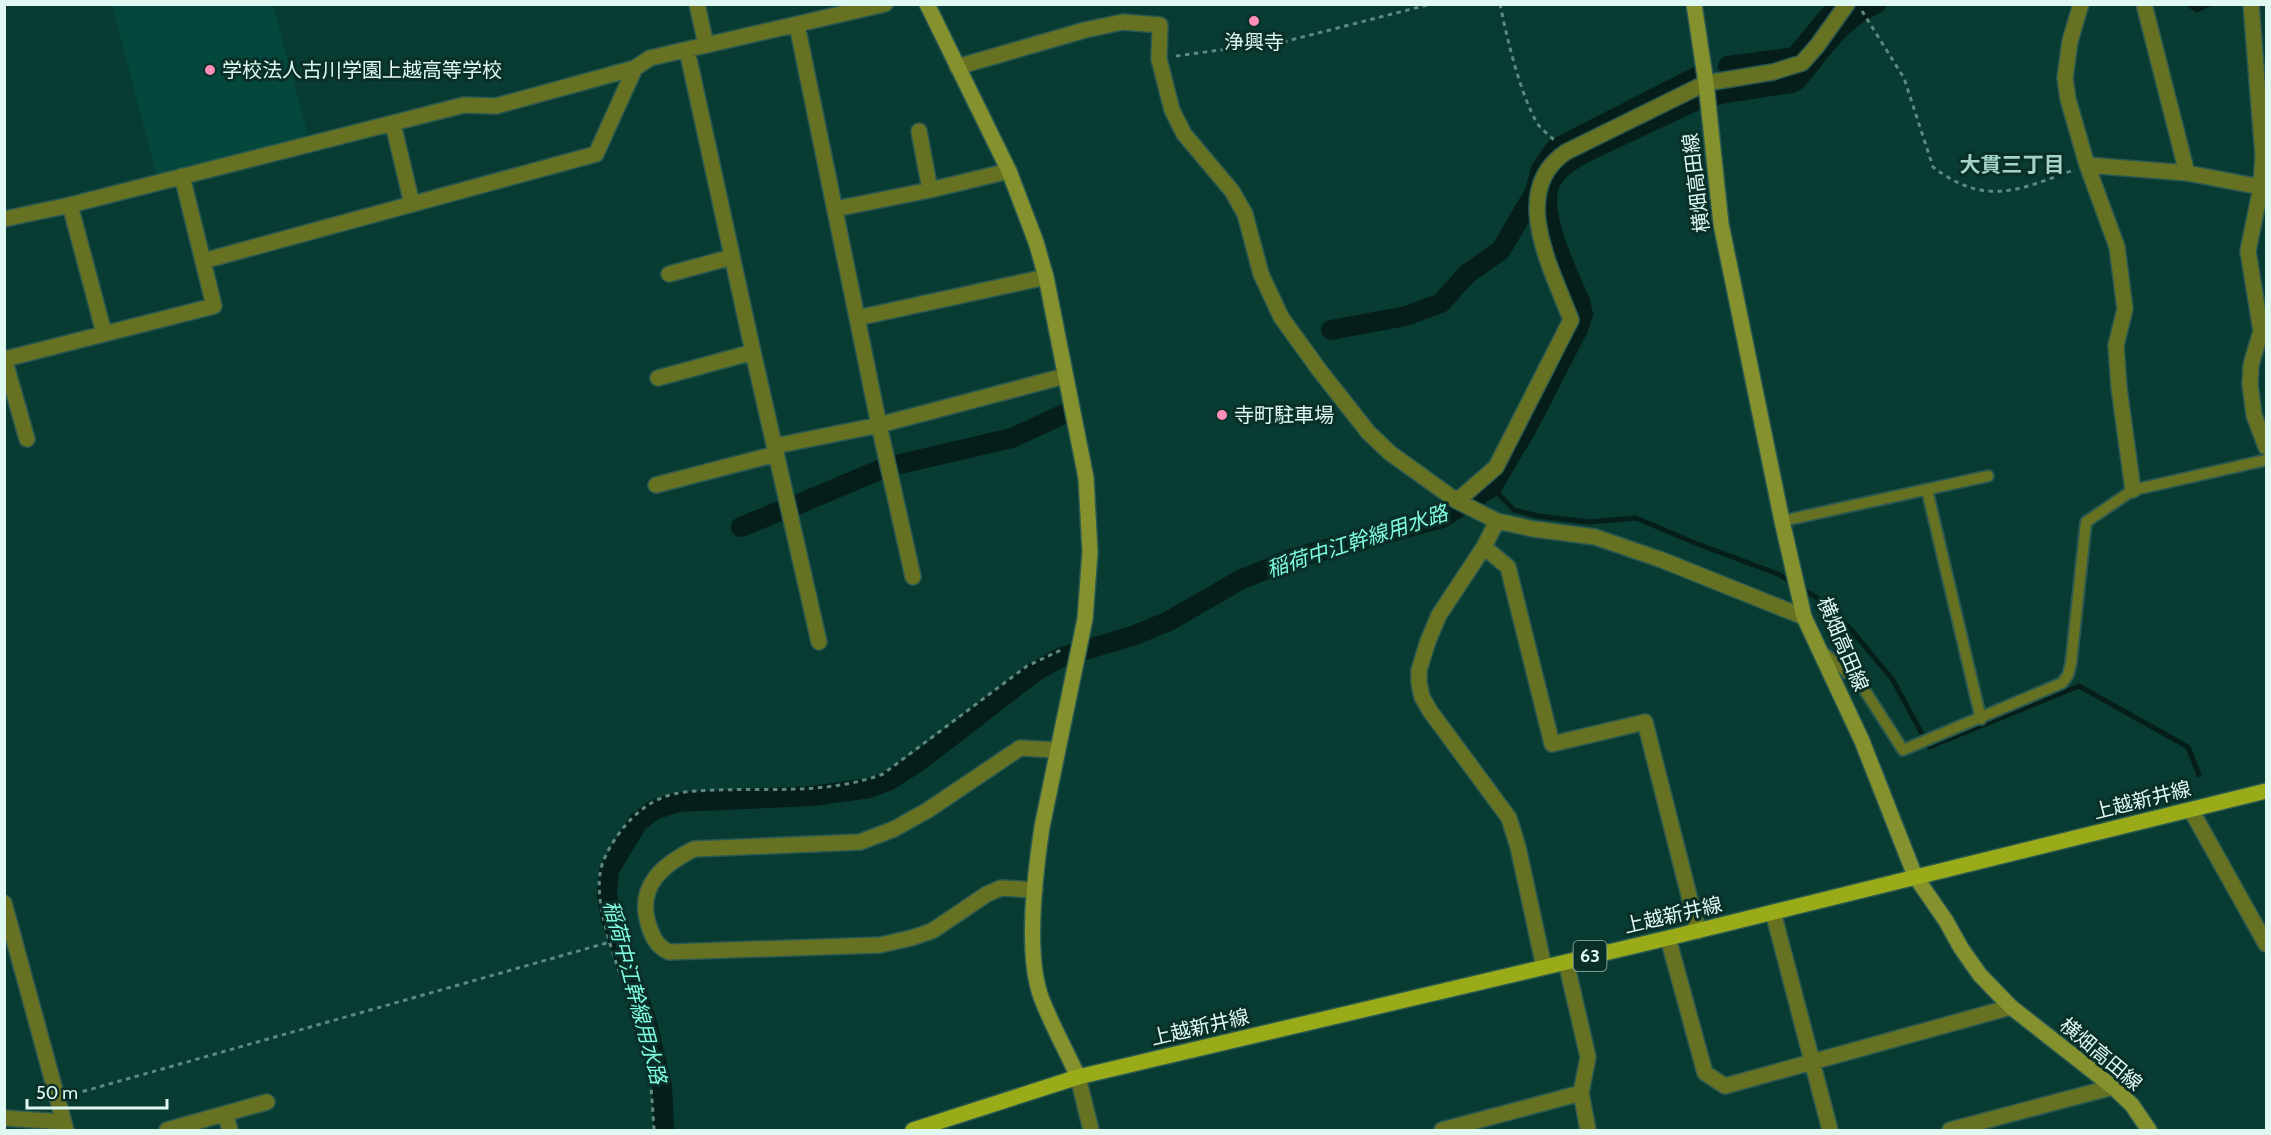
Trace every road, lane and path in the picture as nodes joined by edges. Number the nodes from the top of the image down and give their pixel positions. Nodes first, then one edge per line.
1 (697, 4) edge
2 (885, 4) edge
3 (927, 4) edge
4 (1431, 4) edge
5 (1500, 4) edge
6 (1694, 4) edge
7 (1847, 4) edge
8 (1858, 4) edge
9 (2081, 4) edge
10 (2144, 4) edge
11 (2250, 4) edge
12 (797, 25) junction
13 (706, 45) junction
14 (687, 50) junction
15 (1160, 59) junction
16 (957, 67) junction
17 (635, 68) junction
18 (1706, 83) junction
19 (393, 124) junction
20 (919, 131) dead end
21 (1566, 152) junction
22 (2087, 165) junction
23 (1009, 171) junction
24 (2187, 173) junction
25 (182, 176) junction
26 (2262, 186) junction
27 (930, 190) junction
28 (412, 204) junction
29 (70, 205) junction
30 (835, 209) junction
31 (4, 219) edge
32 (732, 257) junction
33 (203, 261) junction
34 (669, 274) dead end
35 (1046, 278) junction
36 (857, 318) junction
37 (104, 333) junction
38 (753, 352) junction
39 (2261, 356) edge
40 (5, 359) edge
41 (1065, 376) junction
42 (658, 378) dead end
43 (879, 425) junction
44 (27, 439) dead end
45 (2266, 447) edge
46 (776, 450) junction
47 (2266, 460) edge
48 (1988, 476) dead end
49 (656, 485) dead end
50 (1928, 490) junction
51 (2133, 490) junction
52 (1457, 501) junction
53 (1497, 521) junction
54 (1782, 521) junction
55 (1484, 548) junction
56 (914, 577) dead end
57 (1804, 617) junction
58 (819, 642) dead end
59 (1820, 648) junction
60 (1981, 719) junction
61 (1057, 750) junction
62 (2266, 791) edge
63 (2191, 810) junction
64 (1915, 876) junction
65 (1035, 890) junction
66 (4, 903) edge
67 (1773, 912) junction
68 (1698, 931) junction
69 (1668, 938) junction
70 (611, 941) dead end
71 (2266, 944) edge
72 (1566, 962) junction
73 (1544, 968) junction
74 (2011, 1007) junction
75 (1812, 1062) junction
76 (1078, 1077) junction
77 (2113, 1087) junction
78 (1581, 1093) junction
79 (58, 1099) junction
80 (267, 1102) dead end
81 (225, 1114) junction
82 (4, 1119) edge
83 (65, 1126) edge
84 (168, 1130) edge
85 (230, 1131) edge
86 (913, 1131) edge
87 (1091, 1131) edge
88 (1442, 1131) edge
89 (1588, 1131) edge
90 (1830, 1131) edge
91 (1950, 1131) edge
92 (2149, 1131) edge

1 - 13 street
2 - 12 street
3 - 16 main road
4 - 15 path
5 - 21 path
6 - 18 main road, 横畑高田線
7 - 18 street
8 - 22 path
9 - 22 street
10 - 24 street
11 - 26 street
12 - 13 street
12 - 30 street
13 - 14 street
14 - 17 street
14 - 32 street
15 - 16 street
15 - 52 street
16 - 23 main road
17 - 19 street
17 - 28 street
18 - 21 street
18 - 54 main road, 横畑高田線
19 - 25 street
19 - 28 street
20 - 27 street
21 - 52 street
22 - 24 street
22 - 51 street
23 - 27 street
23 - 35 main road
24 - 26 street
25 - 29 street
25 - 33 street
26 - 39 street
27 - 30 street
28 - 33 street
29 - 31 street
29 - 37 street
30 - 36 street
32 - 34 street
32 - 38 street
33 - 37 street
35 - 36 street
35 - 41 main road
36 - 43 street
37 - 40 street
38 - 42 street
38 - 46 street
39 - 45 street
40 - 44 street
41 - 43 street
41 - 61 main road
43 - 46 street
43 - 56 street
46 - 49 street
46 - 58 street
47 - 51 lane
48 - 50 lane
50 - 54 lane
50 - 60 lane
51 - 60 lane
52 - 53 street
53 - 55 street
53 - 57 street
54 - 57 main road, 横畑高田線
55 - 68 street
55 - 73 street
57 - 59 main road, 横畑高田線
59 - 60 lane
59 - 64 main road, 横畑高田線
61 - 65 main road
61 - 65 street
62 - 63 main road, 上越新井線 / 63
63 - 64 main road, 上越新井線 / 63
63 - 71 street
64 - 67 main road, 上越新井線 / 63
64 - 74 main road, 横畑高田線
65 - 76 main road
66 - 79 street
67 - 68 main road, 上越新井線 / 63
67 - 75 street
68 - 69 main road, 上越新井線 / 63
69 - 72 main road, 上越新井線 / 63
69 - 75 street
70 - 79 path
72 - 73 main road, 上越新井線 / 63
72 - 78 street
73 - 76 main road, 上越新井線 / 63
74 - 75 street
74 - 77 main road, 横畑高田線
75 - 90 street
76 - 86 main road, 上越新井線 / 63
76 - 87 street
77 - 91 street
77 - 92 main road, 横畑高田線
78 - 88 street
78 - 89 street
79 - 83 street
80 - 81 street
81 - 84 street
81 - 85 street
82 - 83 street

